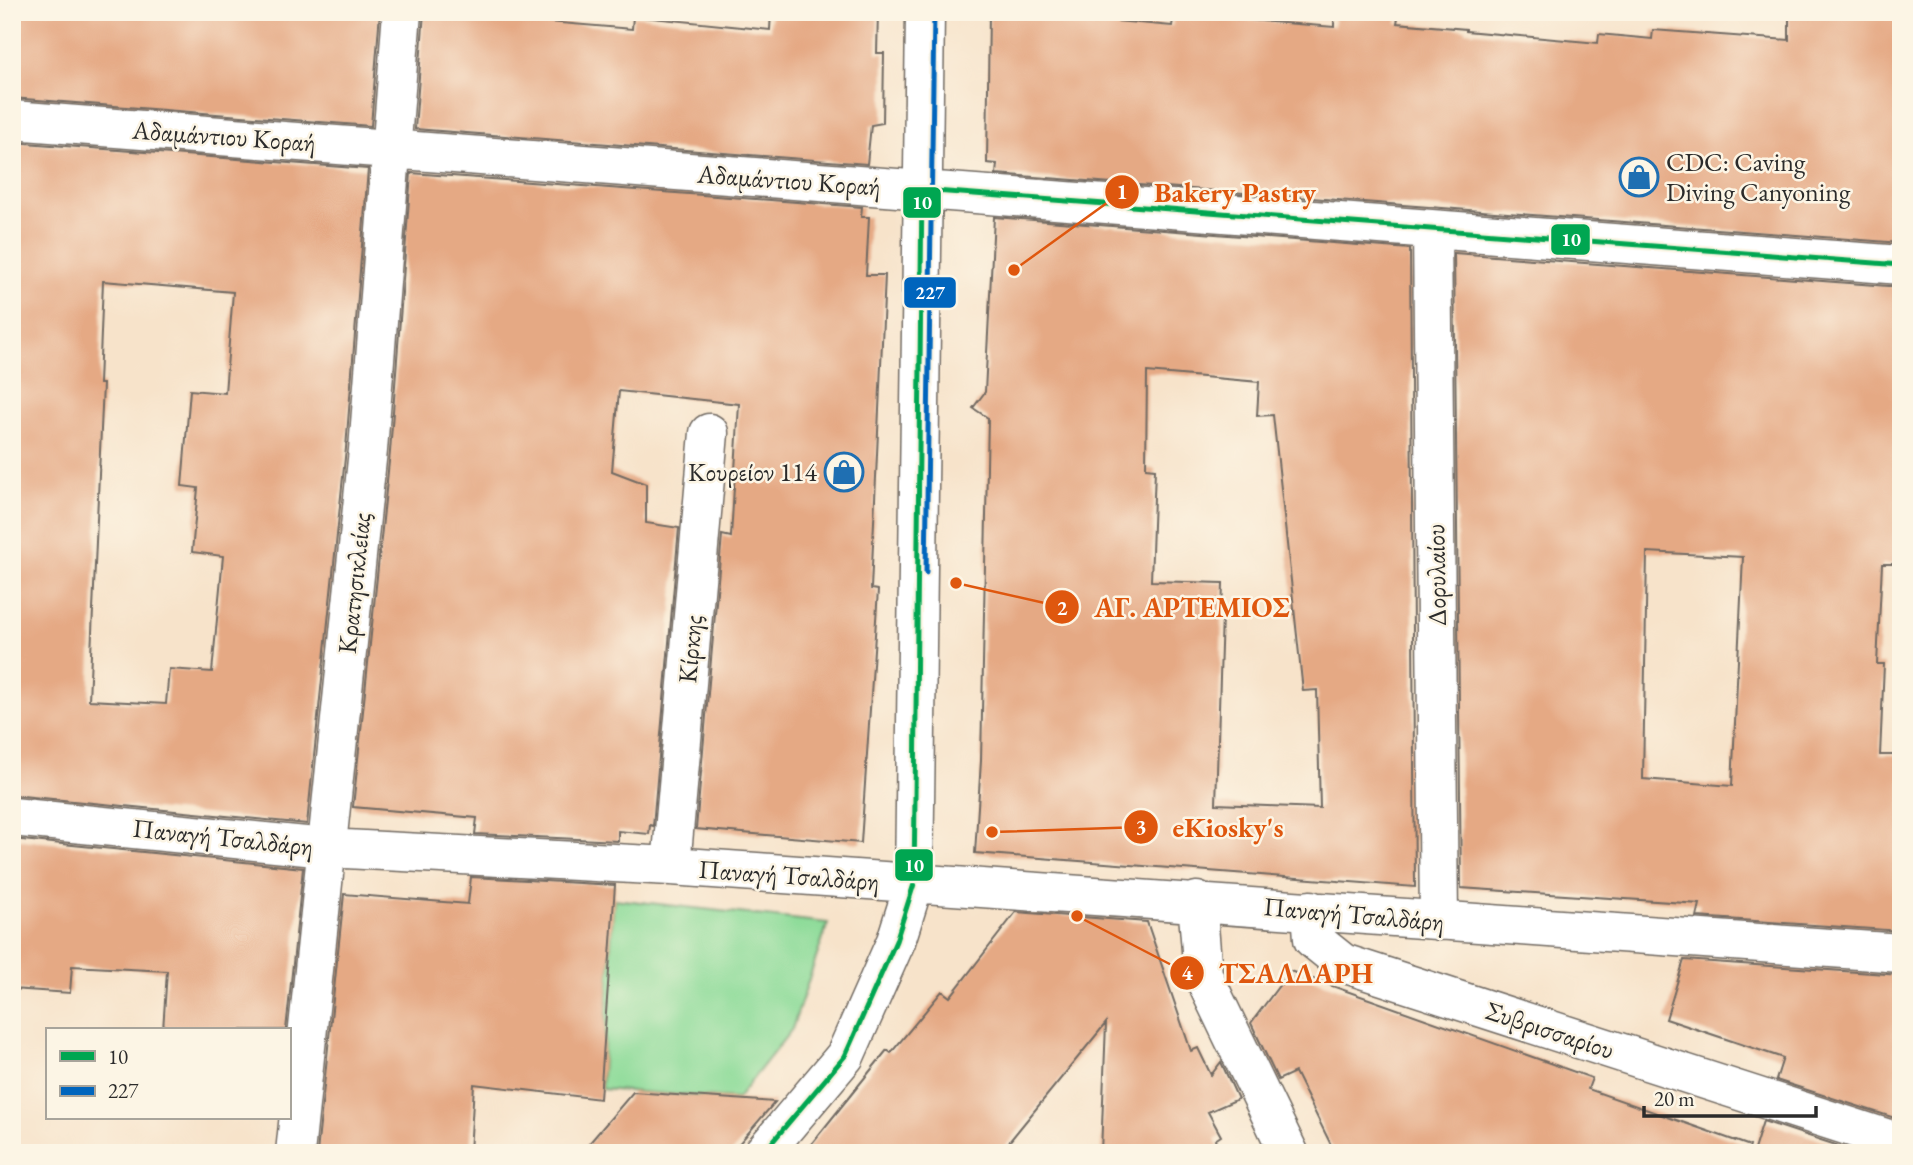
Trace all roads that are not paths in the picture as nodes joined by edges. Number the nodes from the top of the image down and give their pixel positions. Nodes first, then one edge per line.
1 (402, 12) edge
2 (925, 12) edge
3 (12, 120) edge
4 (392, 149) junction
5 (922, 190) junction
6 (1433, 229) junction
7 (1901, 265) edge
8 (709, 433) dead end
9 (12, 817) edge
10 (326, 848) junction
11 (671, 866) junction
12 (914, 884) junction
13 (1197, 901) junction
14 (1311, 910) junction
15 (1439, 921) junction
16 (1901, 953) edge
17 (1901, 1143) edge
18 (295, 1153) edge
19 (763, 1153) edge
20 (1289, 1153) edge

1 - 4 street, Κρατησικλείας
2 - 5 street
3 - 4 street, Αδαμάντιου Κοραή
4 - 5 street, Αδαμάντιου Κοραή
4 - 10 street, Κρατησικλείας
5 - 6 street, Αδαμάντιου Κοραή
5 - 12 street
6 - 7 street, Αδαμάντιου Κοραή
6 - 15 street, Δορυλαίου
8 - 11 street, Κίρκης
9 - 10 street, Παναγή Τσαλδάρη
10 - 11 street, Παναγή Τσαλδάρη
10 - 18 street, Κρατησικλείας
11 - 12 street, Παναγή Τσαλδάρη
12 - 13 street, Παναγή Τσαλδάρη
12 - 19 street
13 - 14 street, Παναγή Τσαλδάρη
13 - 20 street
14 - 15 street, Παναγή Τσαλδάρη
14 - 17 street, Συβρισσαρίου
15 - 16 street, Παναγή Τσαλδάρη

